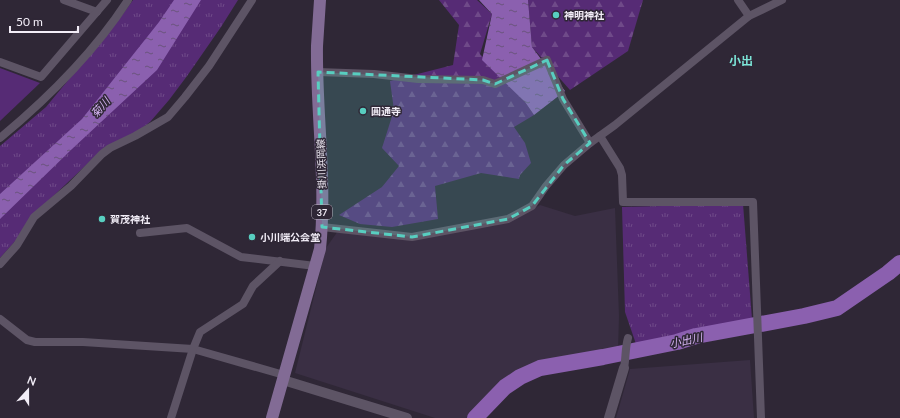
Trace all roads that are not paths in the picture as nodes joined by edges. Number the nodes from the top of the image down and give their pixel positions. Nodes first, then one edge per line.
1 (64, 0) edge
2 (107, 0) edge
3 (128, 0) edge
4 (252, 0) edge
5 (320, 0) edge
6 (738, 0) edge
7 (782, 0) edge
8 (97, 12) junction
9 (749, 16) junction
10 (0, 62) edge
11 (318, 72) junction
12 (600, 136) junction
13 (0, 138) edge
14 (590, 143) junction
15 (322, 227) junction
16 (140, 232) dead end
17 (280, 261) junction
18 (0, 264) edge
19 (315, 266) junction
20 (0, 319) edge
21 (627, 342) dead end
22 (193, 348) junction
23 (625, 363) joint
24 (283, 378) junction
25 (388, 415) edge
26 (171, 418) edge
27 (272, 418) edge
28 (407, 418) edge
29 (609, 418) edge
30 (761, 418) edge

1 - 8 street
2 - 8 street
3 - 13 street
4 - 18 street
5 - 11 main road, 掛川浜岡線 / 37
6 - 9 street
7 - 9 street
8 - 10 street
9 - 12 street
11 - 14 street
11 - 15 main road, 掛川浜岡線 / 37
12 - 14 street
12 - 30 street
14 - 15 street
15 - 19 main road, 掛川浜岡線 / 37
16 - 17 street
17 - 19 street
17 - 22 street
19 - 24 main road, 掛川浜岡線 / 37
20 - 22 street
21 - 23 street
22 - 24 street
22 - 26 street
23 - 29 street
24 - 25 street
24 - 27 main road, 掛川浜岡線 / 37
25 - 28 street

